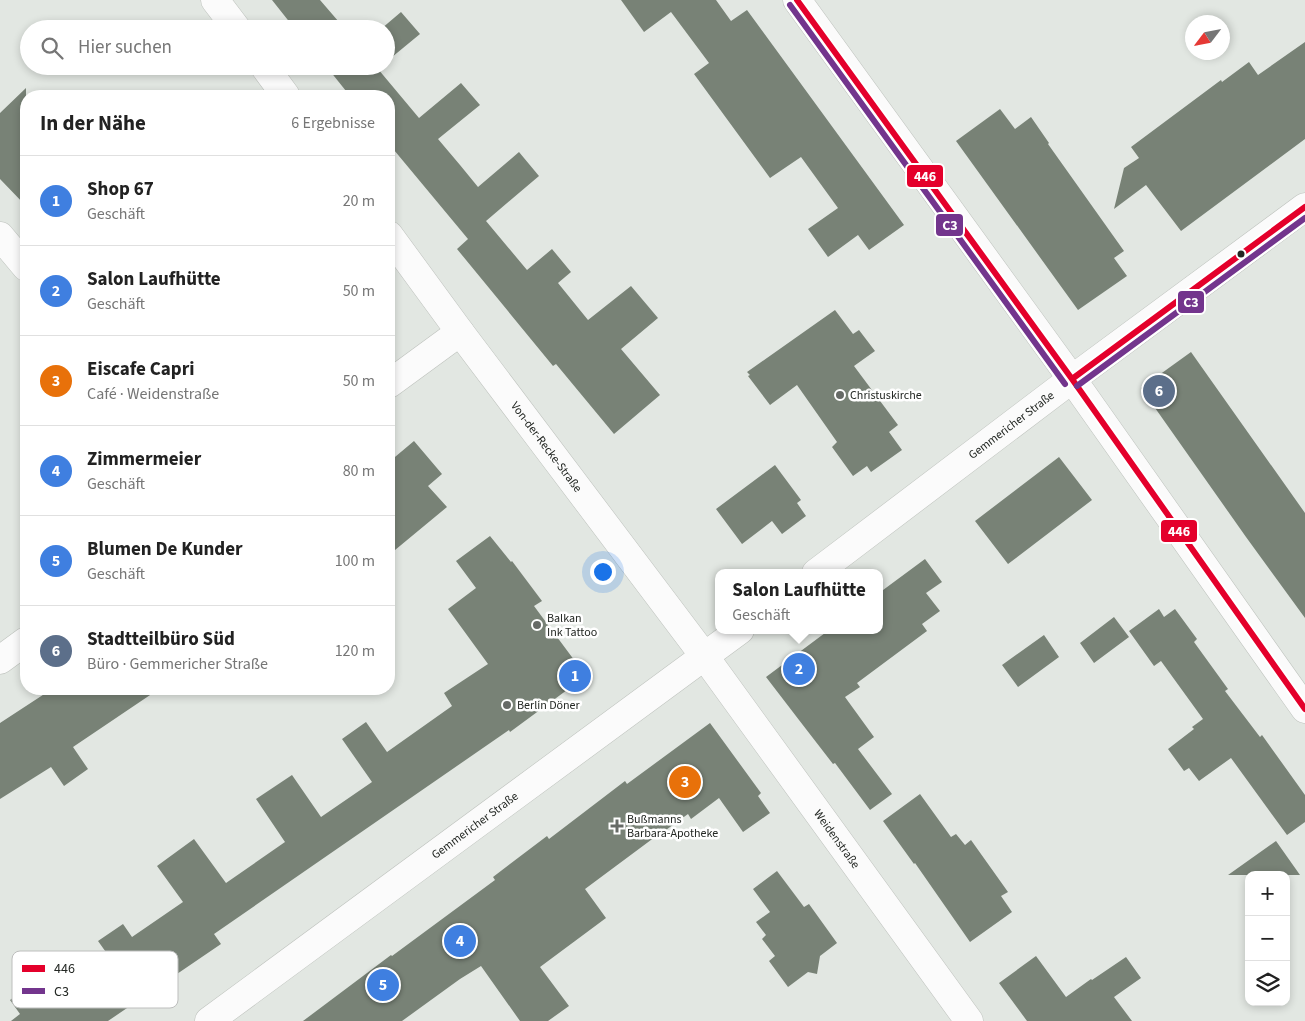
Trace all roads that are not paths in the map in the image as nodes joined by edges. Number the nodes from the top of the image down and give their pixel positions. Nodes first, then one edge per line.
1 (215, 0) edge
2 (797, 0) edge
3 (229, 20) edge
4 (271, 75) edge
5 (282, 90) edge
6 (1305, 207) edge
7 (0, 236) edge
8 (395, 243) edge
9 (20, 260) edge
10 (460, 332) junction
11 (1072, 379) junction
12 (395, 380) edge
13 (821, 569) edge
14 (735, 634) edge
15 (20, 645) edge
16 (705, 657) junction
17 (0, 660) edge
18 (1305, 709) edge
19 (208, 1021) edge
20 (969, 1021) edge

1 - 3 street
2 - 11 street
4 - 5 street
6 - 11 street, Gemmericher Straße
7 - 9 street
8 - 10 street, Von-der-Recke-Straße
10 - 12 street
10 - 16 street, Von-der-Recke-Straße
11 - 13 street, Gemmericher Straße
11 - 18 street
14 - 16 street, Gemmericher Straße
15 - 17 street
16 - 19 street, Gemmericher Straße
16 - 20 street, Weidenstraße

